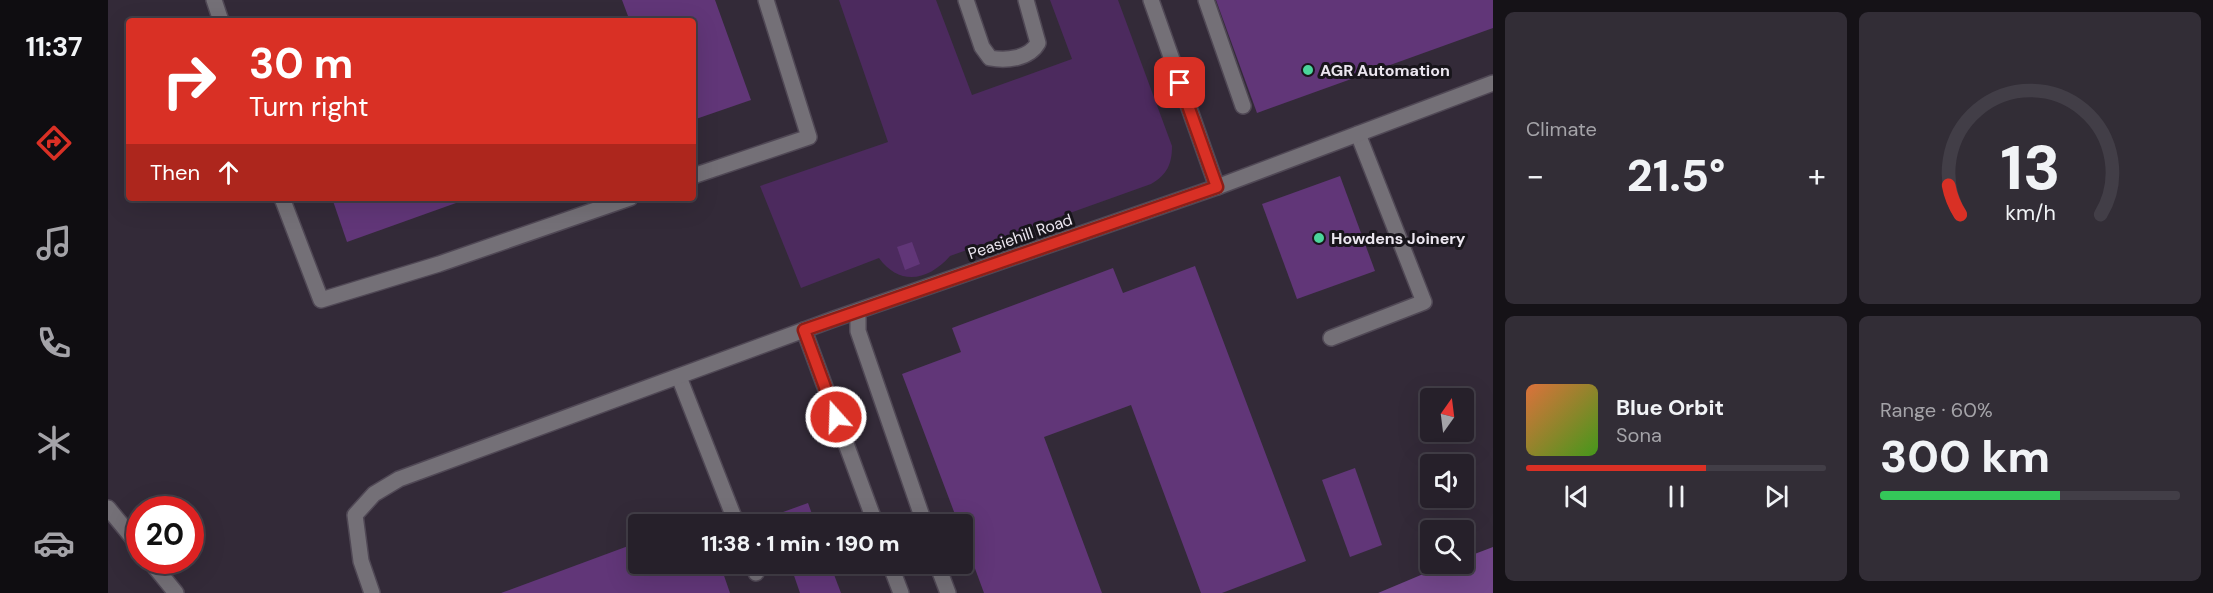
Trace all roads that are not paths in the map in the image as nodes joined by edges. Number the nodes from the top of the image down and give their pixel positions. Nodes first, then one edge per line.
1 (214, 0) edge
2 (766, 0) edge
3 (966, 0) edge
4 (1026, 0) edge
5 (1151, 0) edge
6 (1206, 0) edge
7 (220, 18) edge
8 (1493, 83) edge
9 (1243, 106) dead end
10 (1358, 134) junction
11 (696, 175) edge
12 (1217, 187) junction
13 (283, 201) edge
14 (621, 201) edge
15 (858, 311) junction
16 (804, 330) junction
17 (1331, 338) dead end
18 (679, 377) junction
19 (108, 508) edge
20 (733, 514) edge
21 (872, 514) edge
22 (921, 514) edge
23 (126, 530) edge
24 (161, 574) edge
25 (894, 574) edge
26 (941, 574) edge
27 (176, 593) edge
28 (372, 593) edge
29 (901, 593) edge
30 (948, 593) edge

1 - 7 lane
2 - 11 lane
3 - 4 lane
5 - 12 lane
6 - 9 lane
8 - 10 lane, Peasiehill Road
10 - 12 lane, Peasiehill Road
10 - 17 lane
12 - 15 lane, Peasiehill Road
13 - 14 lane
15 - 16 lane, Peasiehill Road
15 - 22 lane
16 - 18 lane, Peasiehill Road
16 - 21 lane
18 - 20 lane
18 - 28 lane, Peasiehill Road
19 - 23 lane
24 - 27 lane
25 - 29 lane
26 - 30 lane

